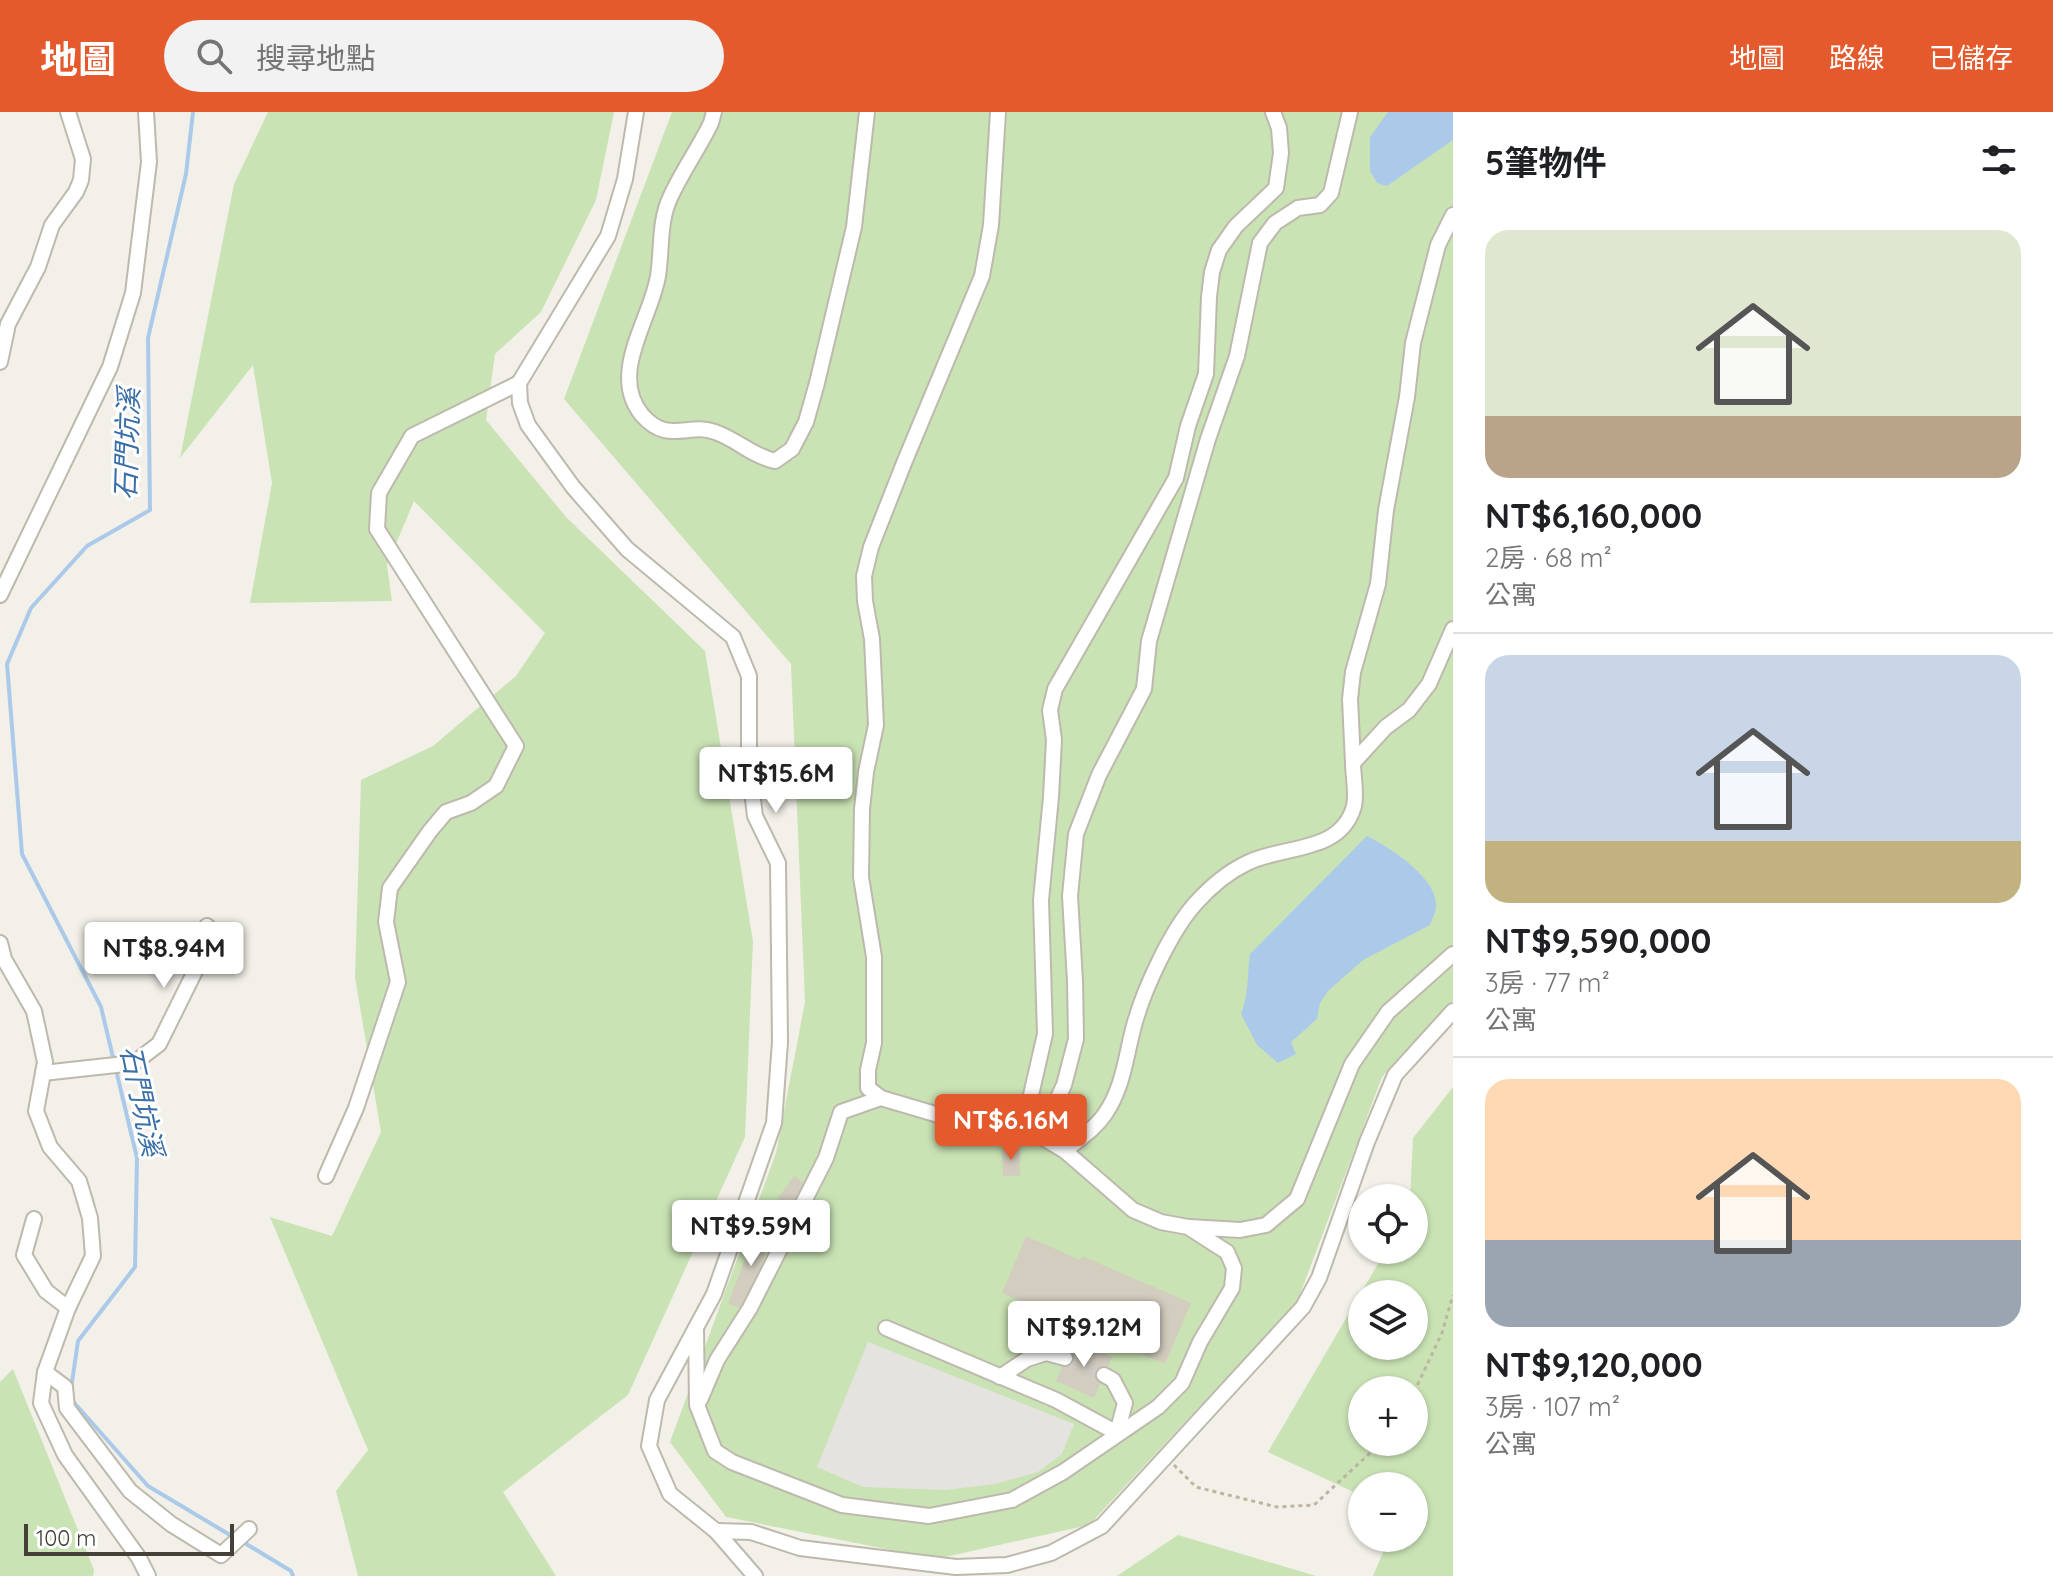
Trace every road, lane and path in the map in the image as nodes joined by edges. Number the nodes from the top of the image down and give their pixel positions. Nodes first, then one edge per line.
1 (68, 112) edge
2 (146, 112) edge
3 (636, 112) edge
4 (714, 112) edge
5 (867, 112) edge
6 (998, 112) edge
7 (1273, 112) edge
8 (1350, 112) edge
9 (1453, 215) edge
10 (0, 362) edge
11 (519, 383) junction
12 (0, 595) edge
13 (1453, 629) edge
14 (1353, 763) junction
15 (207, 926) dead end
16 (0, 943) edge
17 (1453, 954) edge
18 (1453, 1011) edge
19 (43, 1073) junction
20 (881, 1098) junction
21 (1033, 1134) junction
22 (1065, 1151) junction
23 (326, 1176) dead end
24 (34, 1219) dead end
25 (1188, 1227) junction
26 (1453, 1295) edge
27 (68, 1308) junction
28 (696, 1328) junction
29 (886, 1328) dead end
30 (1065, 1358) tunnel mouth
31 (45, 1372) junction
32 (1104, 1375) tunnel mouth
33 (1422, 1376) edge
34 (1000, 1377) junction
35 (697, 1405) junction
36 (1117, 1433) junction
37 (1166, 1456) junction
38 (1367, 1456) edge
39 (249, 1529) dead end
40 (716, 1531) junction
41 (148, 1576) edge
42 (755, 1576) edge

1 - 10 street
2 - 12 street
3 - 11 street
4 - 5 street
6 - 20 street
7 - 21 street
8 - 21 street
9 - 14 street
11 - 23 street
11 - 28 street
13 - 14 street
14 - 22 street
15 - 19 street
16 - 19 street
17 - 25 street
18 - 37 street
19 - 27 street
20 - 21 street
20 - 35 street
21 - 22 street
22 - 25 street
24 - 27 street
25 - 36 street
26 - 33 path
27 - 31 street
28 - 35 street
28 - 40 street
29 - 34 street
30 - 34 street
31 - 39 street
31 - 41 street
32 - 36 street
34 - 36 street
35 - 36 street
37 - 38 path
37 - 40 street
40 - 42 street

